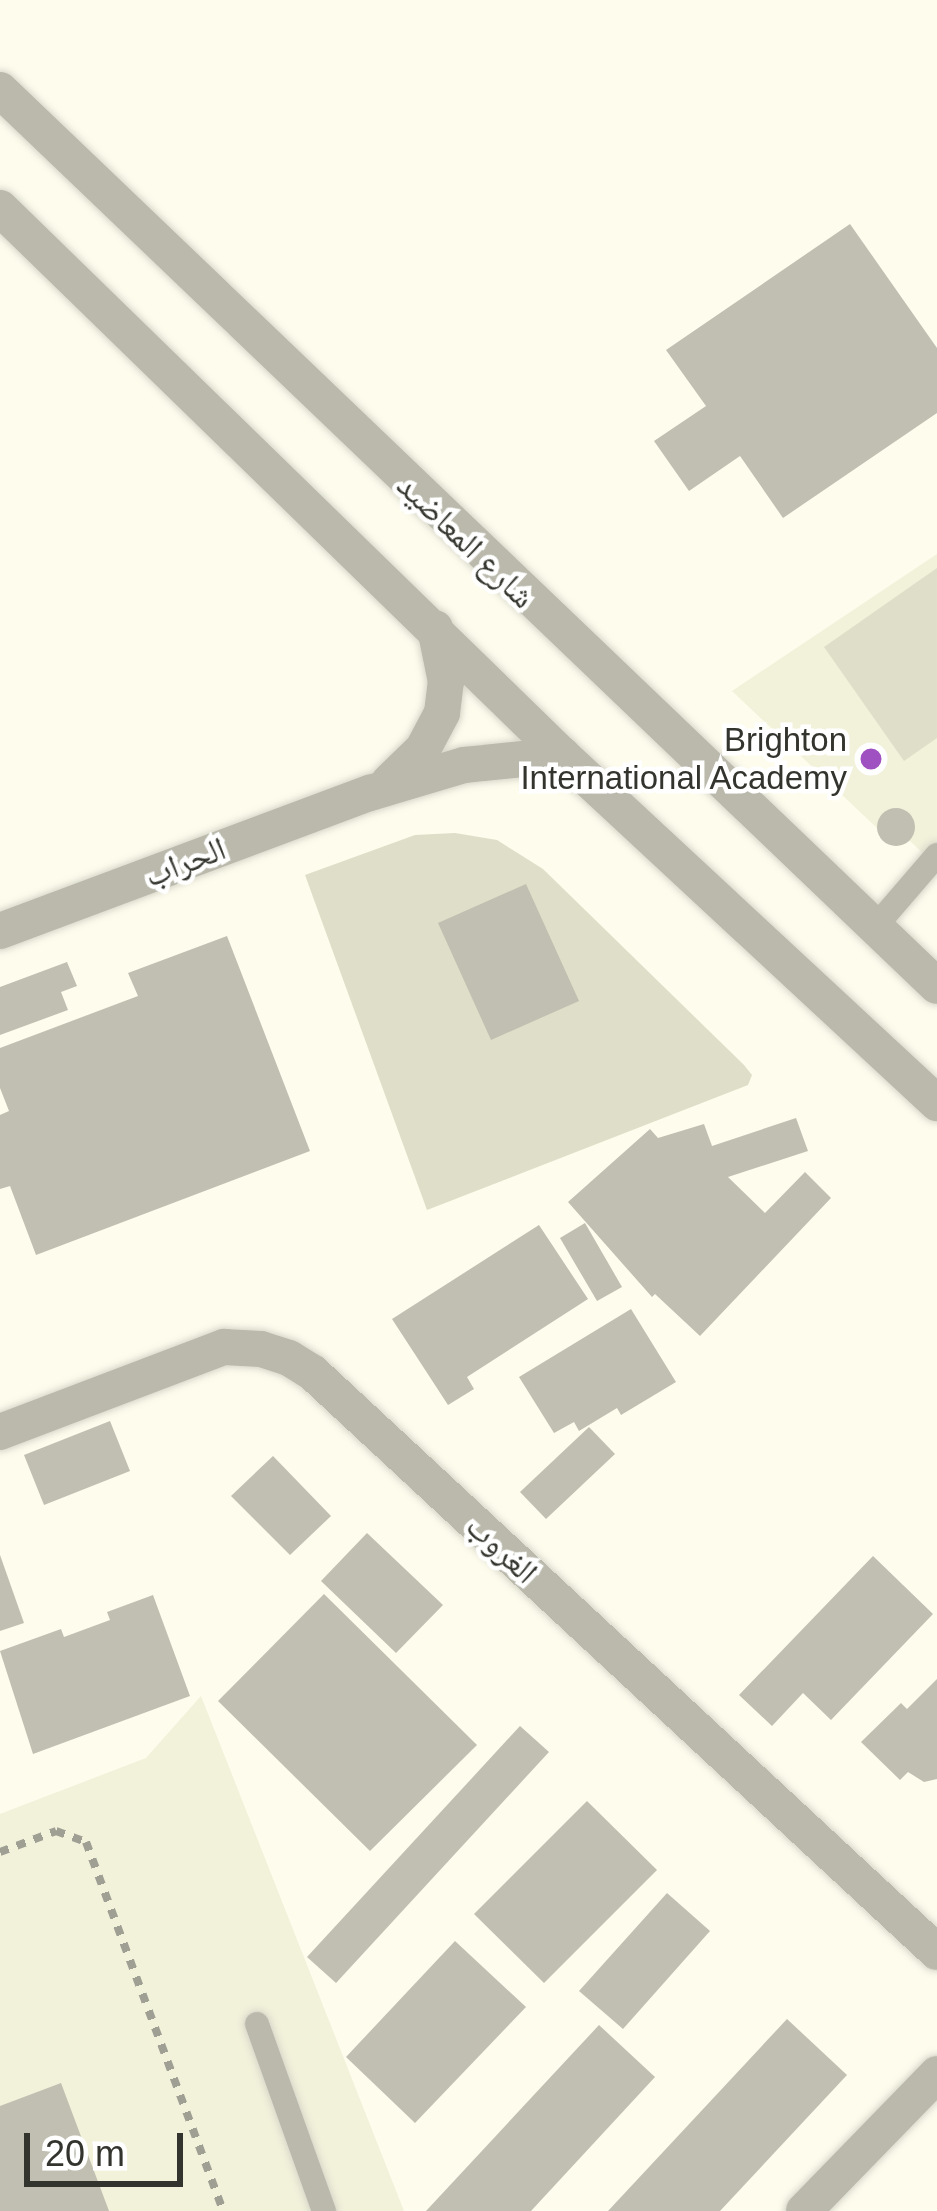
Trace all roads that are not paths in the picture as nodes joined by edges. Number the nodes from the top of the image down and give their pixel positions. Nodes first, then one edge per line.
1 (0, 90) edge
2 (0, 208) edge
3 (435, 628) junction
4 (562, 754) junction
5 (370, 793) junction
6 (937, 855) edge
7 (875, 927) junction
8 (0, 931) edge
9 (937, 986) edge
10 (937, 1103) edge
11 (0, 1432) edge
12 (937, 1952) edge
13 (257, 2024) dead end
14 (937, 2074) edge
15 (324, 2211) edge
16 (804, 2211) edge

1 - 7 street, شارع المعاضيد
2 - 3 street
3 - 4 street
3 - 5 street, الحراب
4 - 5 street, الحراب
4 - 10 street
5 - 8 street, الحراب
6 - 7 lane
7 - 9 street, شارع المعاضيد
11 - 12 street, الغروب
13 - 15 lane
14 - 16 street

